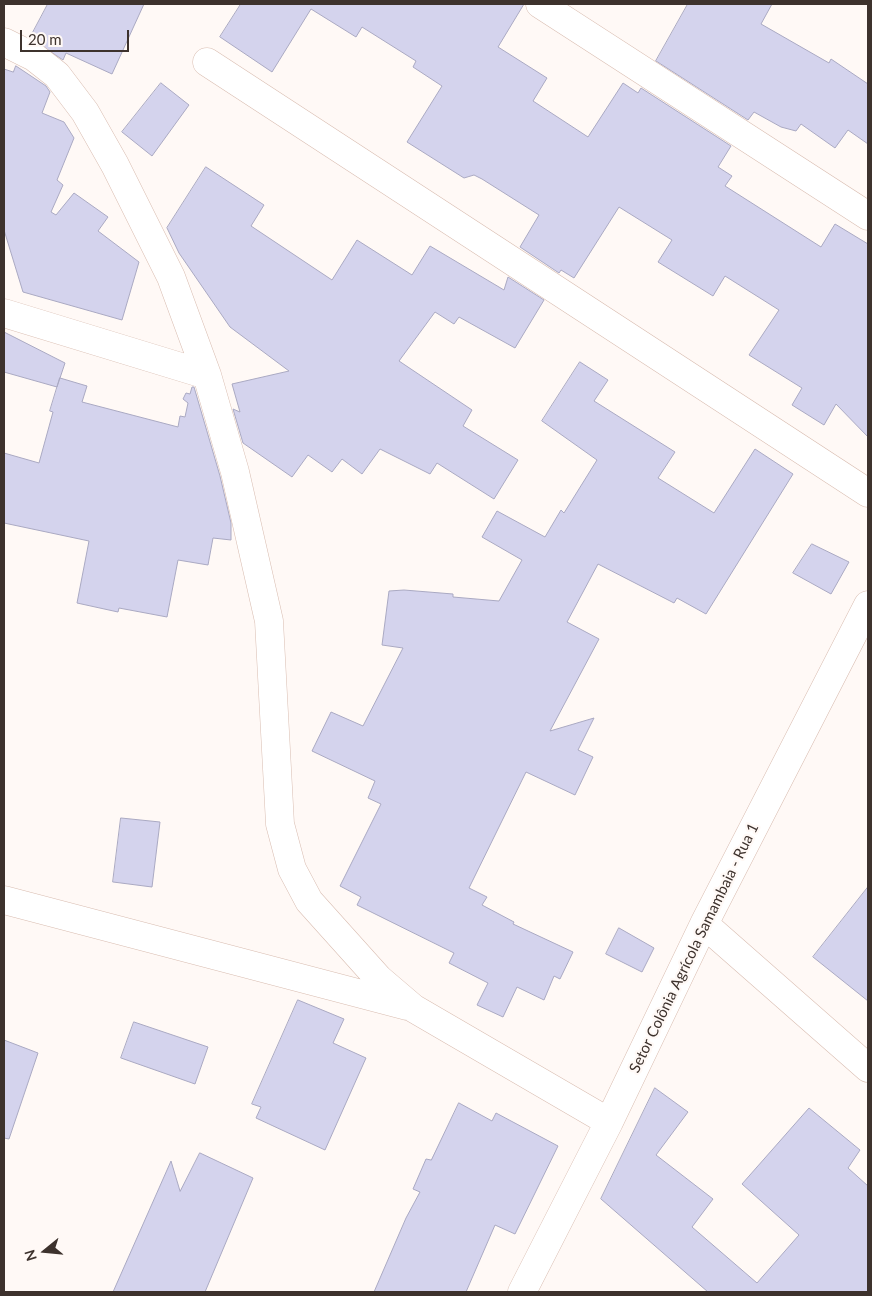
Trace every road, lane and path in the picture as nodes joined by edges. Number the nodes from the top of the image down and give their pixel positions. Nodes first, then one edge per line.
1 (540, 4) edge
2 (4, 42) edge
3 (207, 62) dead end
4 (868, 216) edge
5 (4, 313) edge
6 (208, 375) junction
7 (868, 493) edge
8 (868, 605) edge
9 (4, 900) edge
10 (704, 924) junction
11 (413, 1008) junction
12 (868, 1068) edge
13 (610, 1122) junction
14 (522, 1292) edge

1 - 4 street
2 - 6 street
3 - 7 street
5 - 6 street
6 - 11 street
8 - 10 street, Setor Colônia Agrícola Samambaia - Rua 1
9 - 11 street
10 - 12 street
10 - 13 street, Setor Colônia Agrícola Samambaia - Rua 1
11 - 13 street
13 - 14 street, Setor Colônia Agrícola Samambaia - Rua 1

